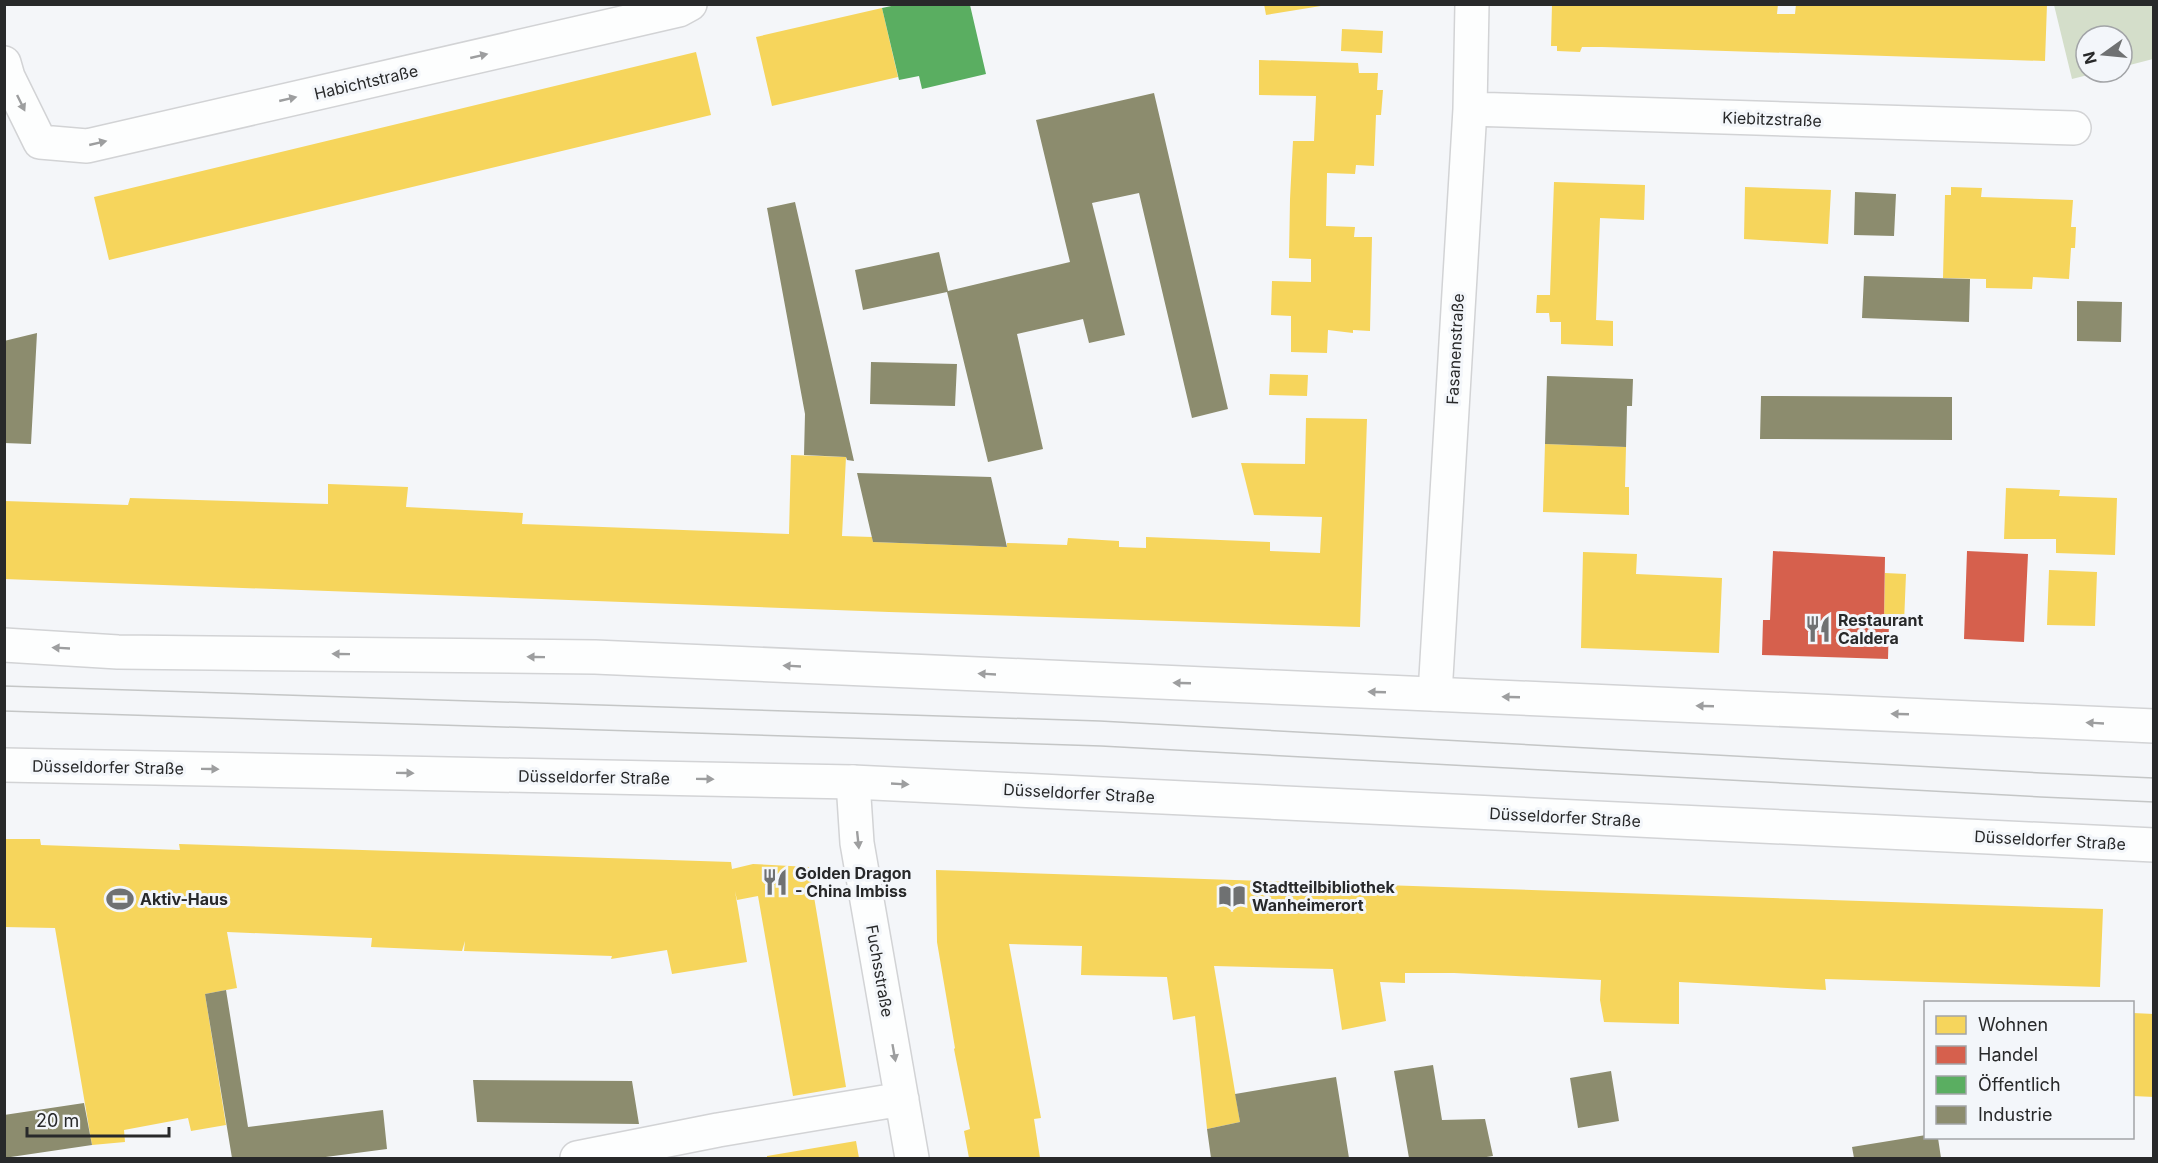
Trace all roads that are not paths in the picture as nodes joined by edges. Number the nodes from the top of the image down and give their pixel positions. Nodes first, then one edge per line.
1 (690, 4) edge
2 (1472, 4) edge
3 (4, 63) edge
4 (1470, 109) junction
5 (2074, 128) dead end
6 (4, 645) edge
7 (1435, 694) junction
8 (2154, 726) edge
9 (4, 765) edge
10 (853, 782) junction
11 (2154, 845) edge
12 (902, 1099) junction
13 (577, 1158) edge
14 (912, 1158) edge

3 -> 1 main road, Habichtstraße
2 - 4 main road, Fasanenstraße
4 - 5 main road, Kiebitzstraße
4 - 7 main road, Fasanenstraße
7 -> 6 main road
8 -> 7 main road
9 -> 10 main road, Düsseldorfer Straße
10 -> 11 main road, Düsseldorfer Straße
10 -> 12 main road, Fuchsstraße
12 - 13 main road
12 - 14 main road, Fuchsstraße

